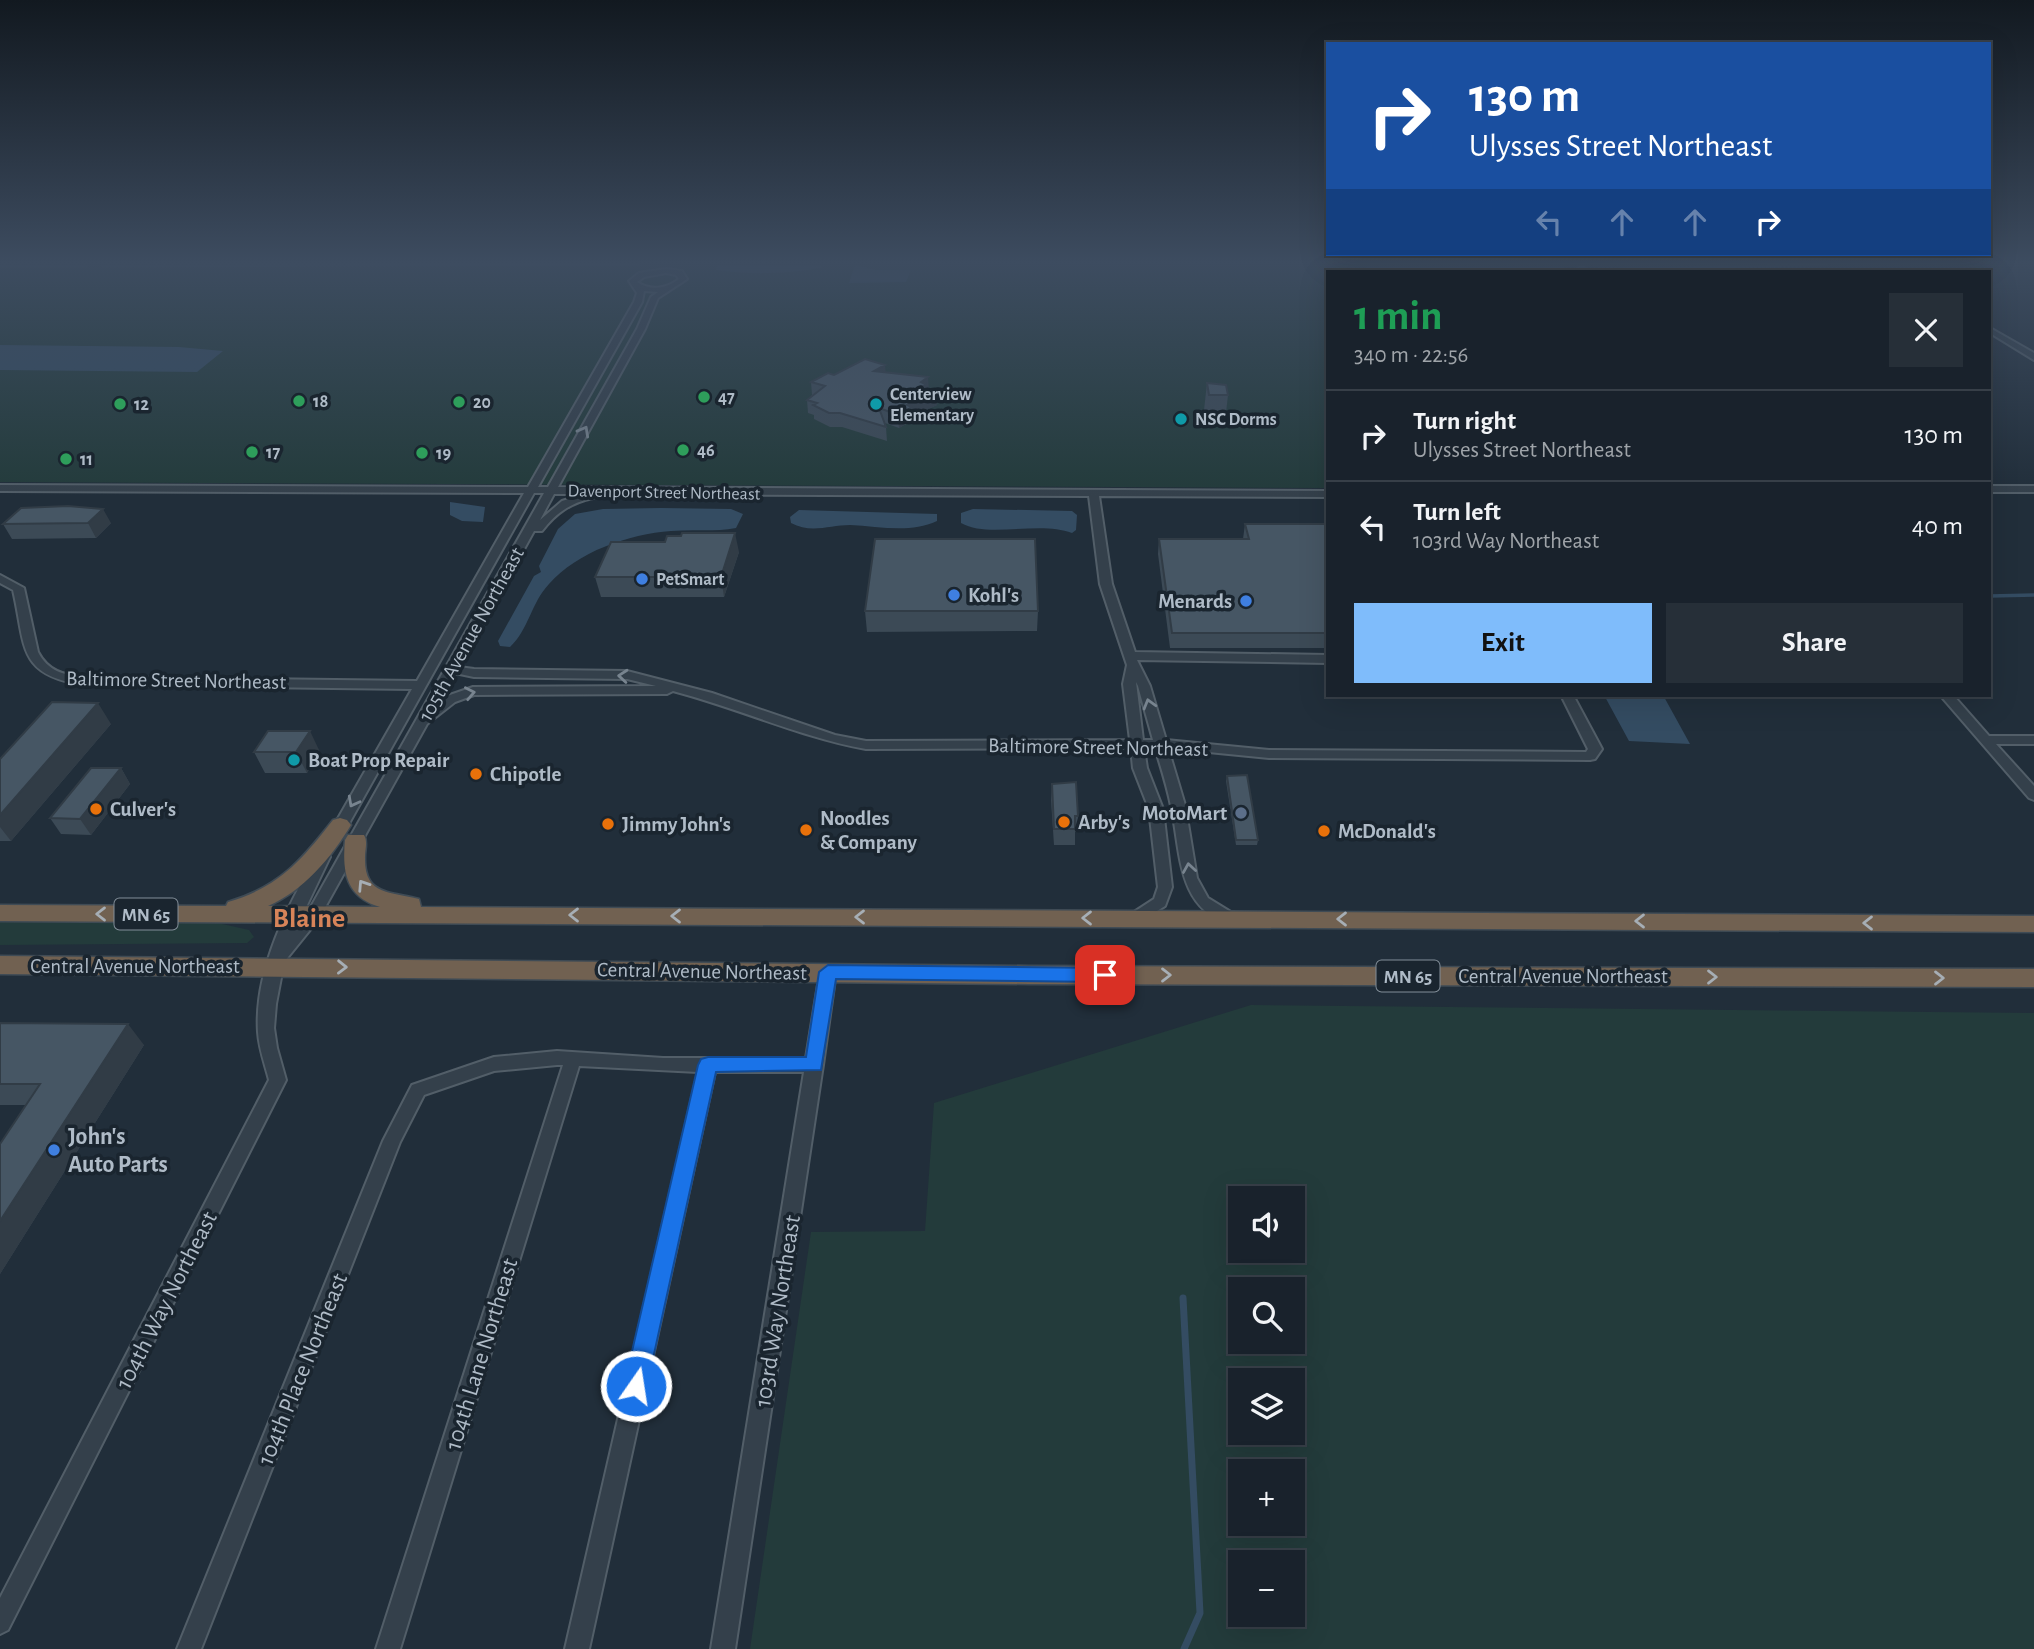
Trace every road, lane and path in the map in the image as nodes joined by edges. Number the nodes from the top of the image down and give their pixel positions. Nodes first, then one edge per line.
1 (615, 342) edge
2 (634, 342) edge
3 (2009, 342) edge
4 (2034, 358) edge
5 (0, 488) edge
6 (1991, 489) edge
7 (2034, 489) edge
8 (529, 491) junction
9 (551, 491) junction
10 (628, 491) junction
11 (1094, 494) junction
12 (1326, 494) edge
13 (505, 572) junction
14 (0, 578) edge
15 (1326, 659) edge
16 (1132, 660) junction
17 (451, 669) junction
18 (420, 685) junction
19 (689, 690) junction
20 (1568, 697) edge
21 (1949, 697) edge
22 (421, 724) junction
23 (1986, 740) junction
24 (2034, 740) edge
25 (1160, 744) junction
26 (1137, 745) junction
27 (2034, 795) edge
28 (349, 832) junction
29 (0, 913) edge
30 (198, 915) junction
31 (471, 915) junction
32 (302, 916) junction
33 (1136, 918) junction
34 (1229, 918) junction
35 (2034, 924) edge
36 (0, 965) edge
37 (274, 966) junction
38 (828, 972) junction
39 (2034, 978) edge
40 (573, 1059) junction
41 (708, 1065) junction
42 (815, 1065) junction
43 (0, 1622) edge
44 (189, 1649) edge
45 (388, 1649) edge
46 (577, 1649) edge
47 (723, 1649) edge

1 - 8 street, 105th Avenue Northeast
9 -> 2 street, 105th Avenue Northeast
3 - 4 street
5 - 8 street, Davenport Street Northeast
6 - 7 street
8 - 9 street, Davenport Street Northeast
8 - 18 street, 105th Avenue Northeast
9 - 10 street, Davenport Street Northeast
9 - 13 street, 105th Avenue Northeast
10 - 11 street, Davenport Street Northeast
10 - 13 street
11 - 12 street, Davenport Street Northeast
11 - 16 street
13 - 17 street, 105th Avenue Northeast
14 - 18 street, Baltimore Street Northeast
15 - 16 street
25 -> 16 street
16 - 26 street
19 -> 17 street, Baltimore Street Northeast
17 - 22 street, 105th Avenue Northeast
18 -> 28 street, 105th Avenue Northeast
22 -> 19 street, Baltimore Street Northeast
19 - 26 street, Baltimore Street Northeast
20 - 25 street, Baltimore Street Northeast
21 - 23 street
22 - 28 street, 105th Avenue Northeast
23 - 24 street
23 - 27 street
25 - 26 street, Baltimore Street Northeast
34 -> 25 street
26 - 33 street
28 - 30 highway
31 -> 28 highway
28 - 32 street, 105th Avenue Northeast
28 - 32 street, 105th Avenue Northeast
30 -> 29 highway, MN 65
30 - 32 highway, MN 65
31 - 32 highway, MN 65
33 -> 31 highway, MN 65
32 - 37 street, 105th Avenue Northeast
33 - 34 highway, MN 65
35 -> 34 highway, MN 65
36 - 37 highway, Central Avenue Northeast / MN 65
37 -> 38 highway, Central Avenue Northeast / MN 65
37 - 43 street, 104th Way Northeast
38 -> 39 highway, Central Avenue Northeast / MN 65
38 - 42 street, 103rd Way Northeast
40 - 41 street
40 - 44 street, 104th Place Northeast
40 - 45 street, 104th Lane Northeast
41 - 42 street
41 - 46 street
42 - 47 street, 103rd Way Northeast

